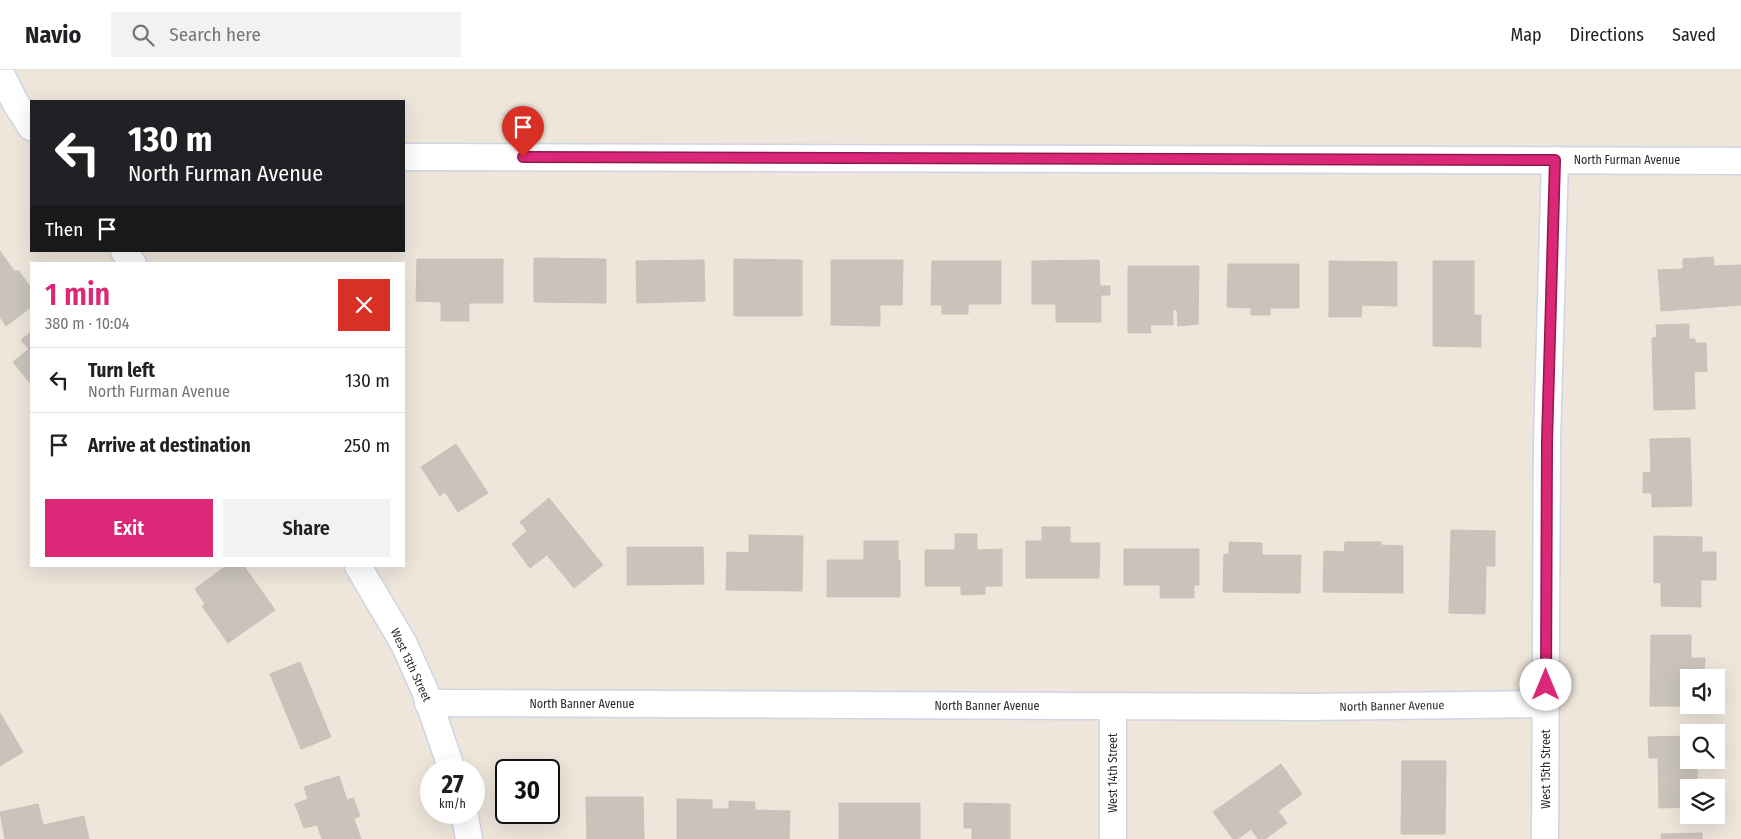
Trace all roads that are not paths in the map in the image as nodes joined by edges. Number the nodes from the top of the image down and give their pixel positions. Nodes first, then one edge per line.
1 (0, 72) edge
2 (30, 125) edge
3 (405, 156) edge
4 (1555, 160) junction
5 (1741, 160) edge
6 (359, 567) edge
7 (428, 703) junction
8 (1546, 704) junction
9 (1114, 707) junction
10 (448, 759) edge
11 (467, 824) edge
12 (470, 839) edge
13 (1113, 839) edge
14 (1545, 839) edge

1 - 2 street
3 - 4 street, North Furman Avenue
4 - 5 street, North Furman Avenue
4 - 8 street, West 15th Street
6 - 7 street, West 13th Street
7 - 9 street, North Banner Avenue
7 - 10 street, West 13th Street
8 - 9 street, North Banner Avenue
8 - 14 street, West 15th Street
9 - 13 street, West 14th Street
11 - 12 street

